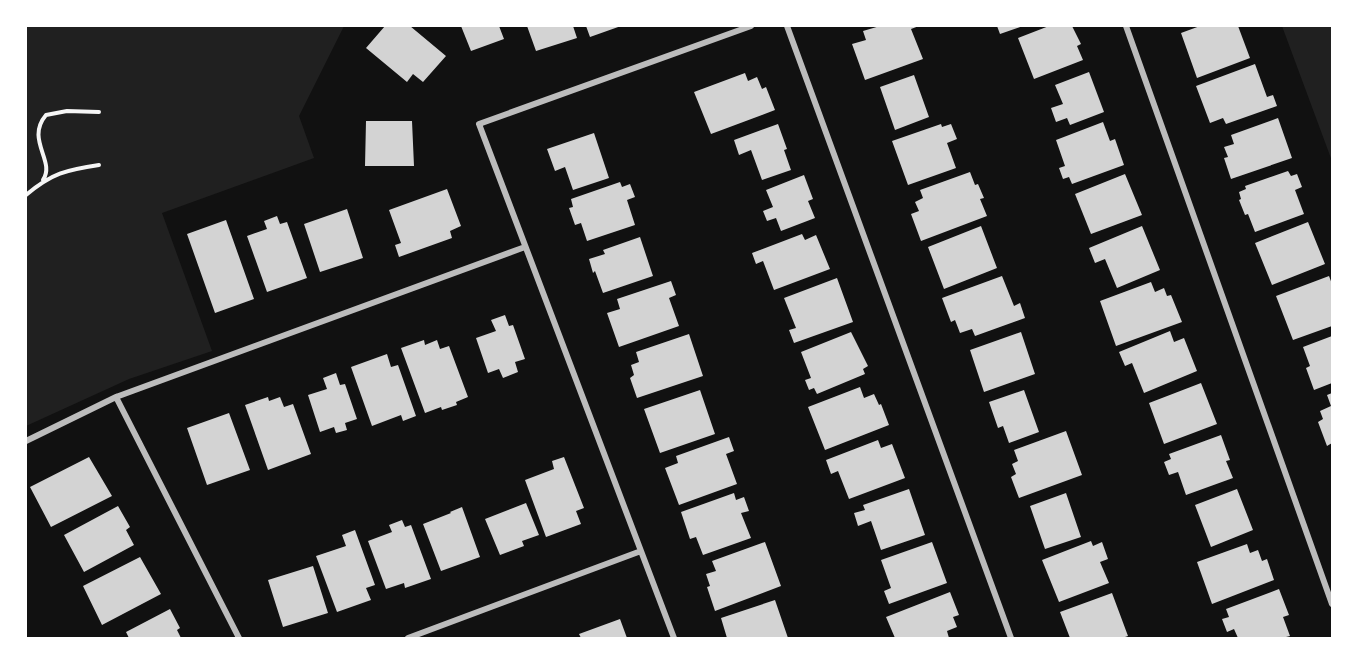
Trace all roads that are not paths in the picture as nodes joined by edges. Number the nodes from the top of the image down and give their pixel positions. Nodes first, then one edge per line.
1 (751, 26) edge
2 (787, 26) edge
3 (1126, 26) edge
4 (525, 247) junction
5 (116, 397) junction
6 (26, 441) edge
7 (641, 551) junction
8 (1332, 604) edge
9 (239, 639) edge
10 (408, 639) edge
11 (674, 639) edge
12 (1011, 639) edge

1 - 4 street
2 - 12 street
3 - 8 street
4 - 5 street
4 - 7 street
5 - 6 street
5 - 9 street
7 - 10 street
7 - 11 street

